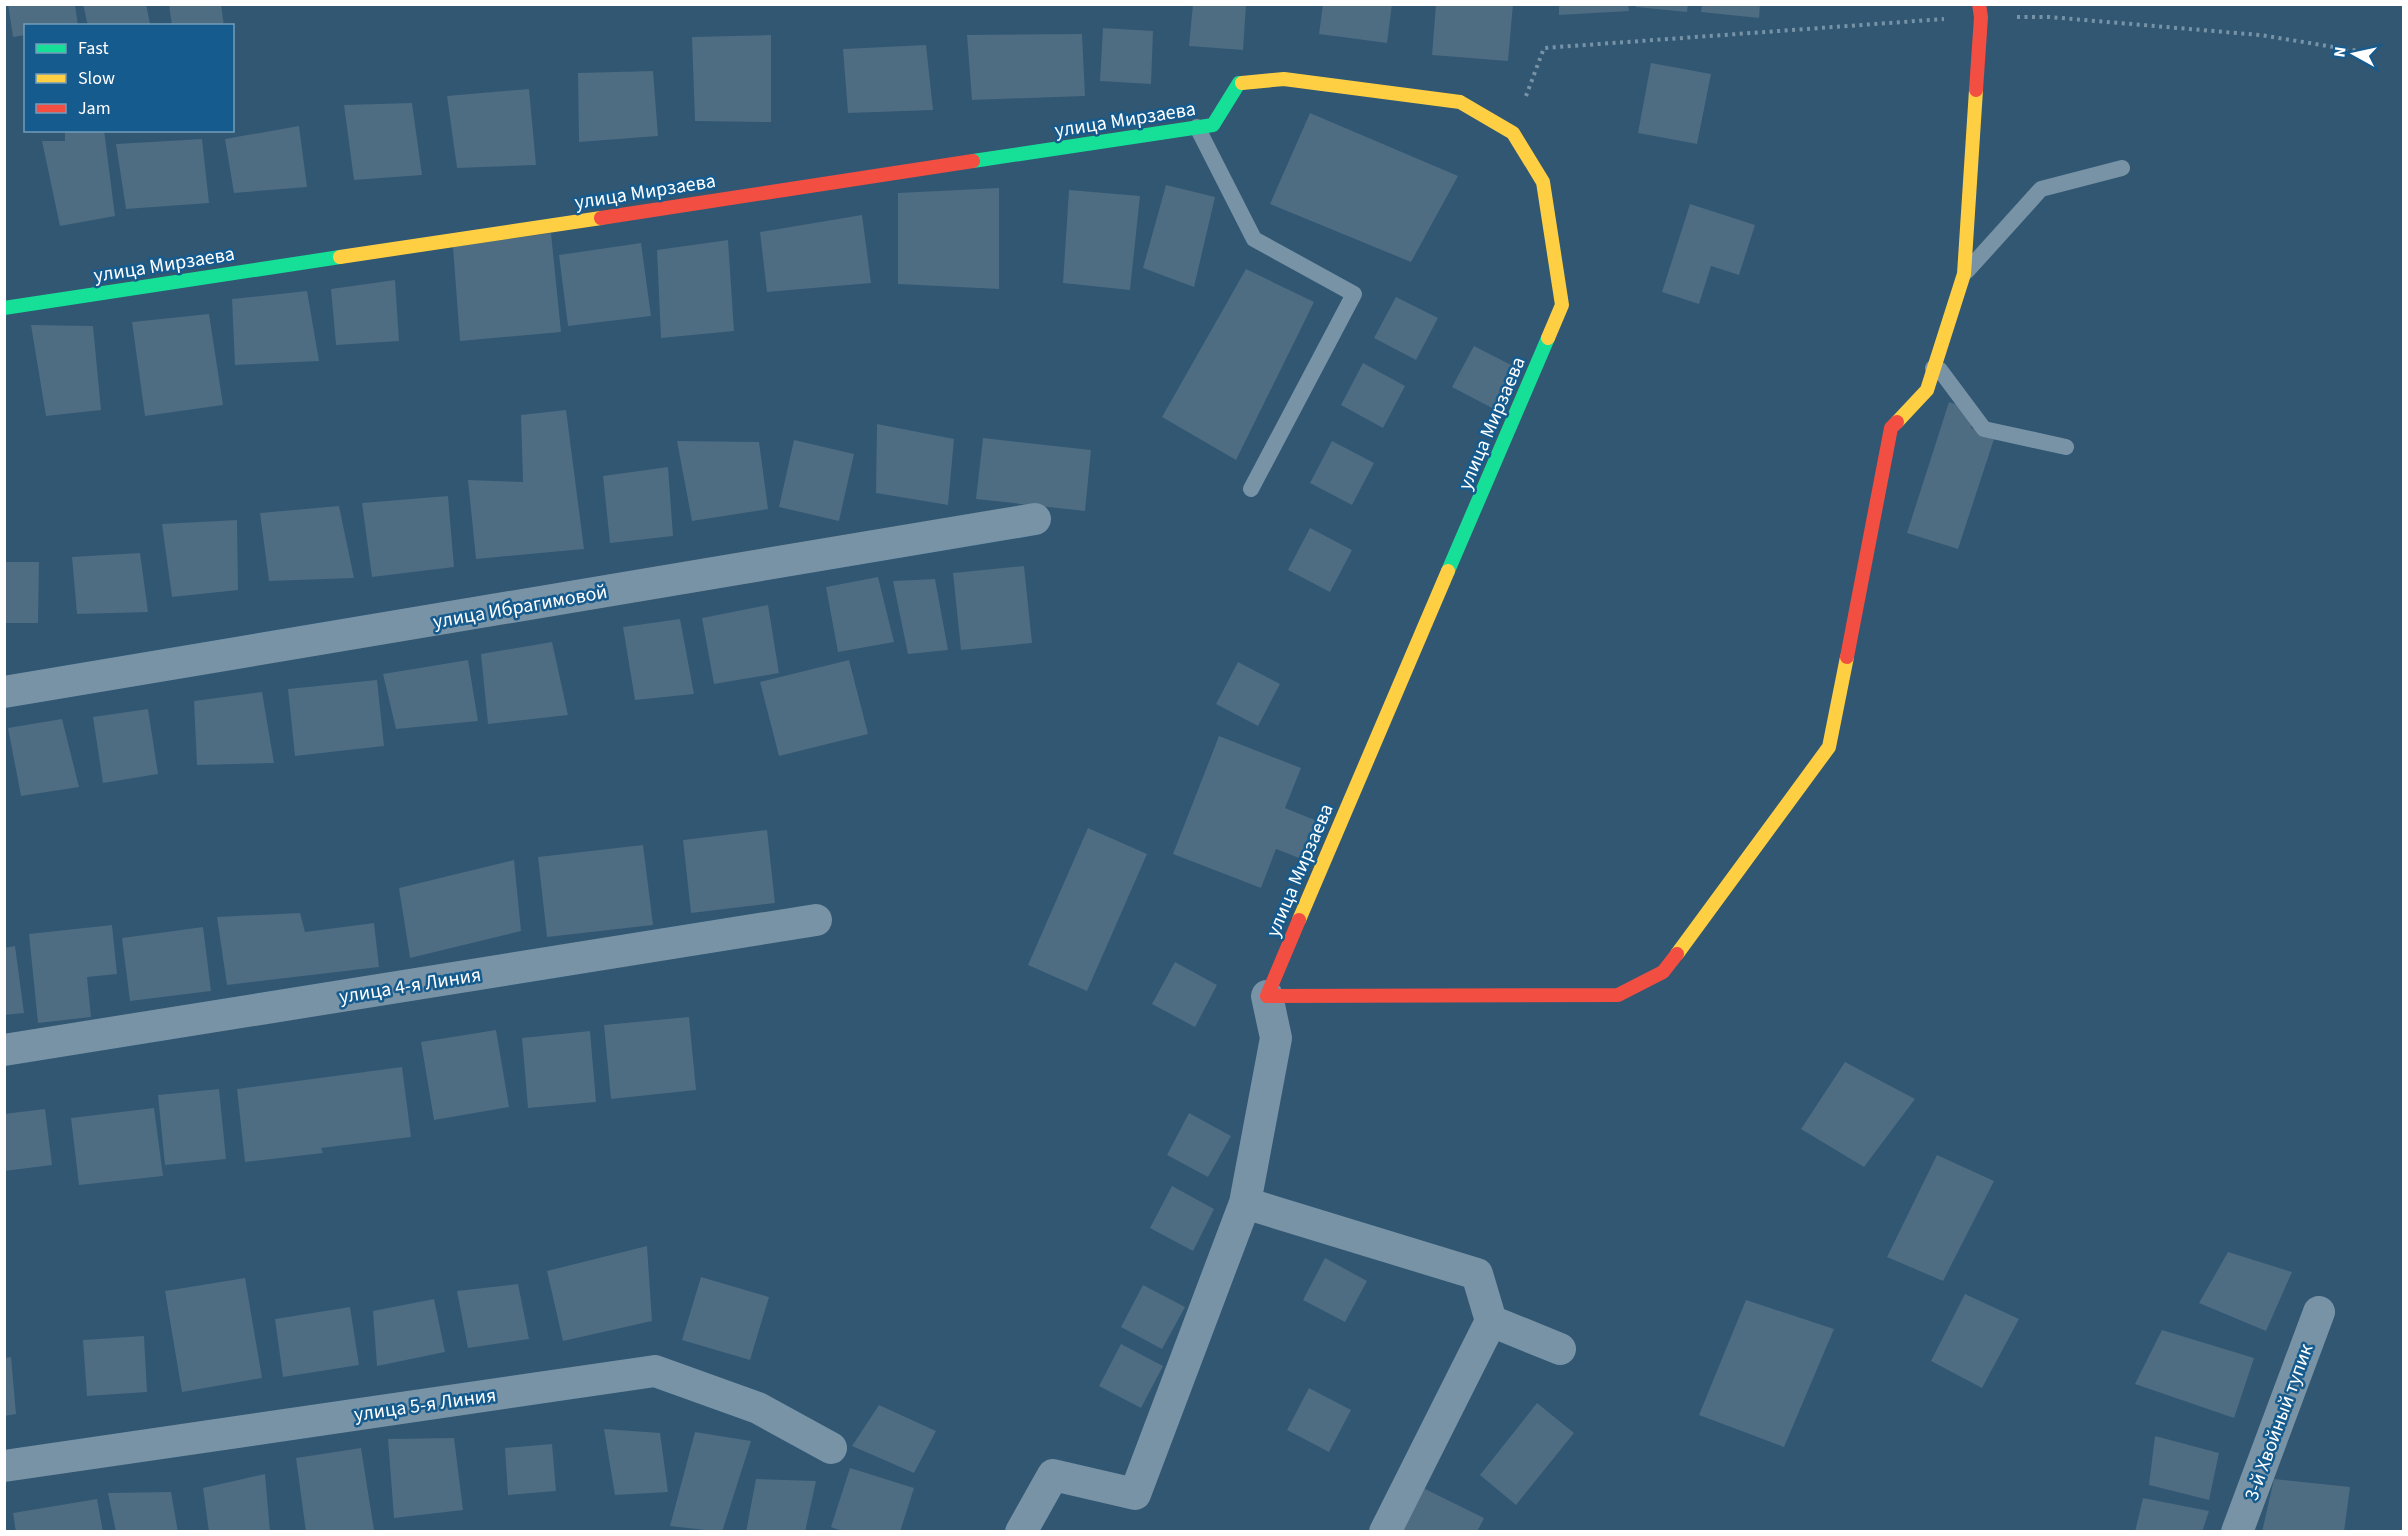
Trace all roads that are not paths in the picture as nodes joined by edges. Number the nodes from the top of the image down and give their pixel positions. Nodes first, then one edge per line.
1 (1980, 11) edge
2 (1197, 127) junction
3 (2122, 168) dead end
4 (1964, 274) junction
5 (4, 308) edge
6 (1933, 369) junction
7 (2066, 447) dead end
8 (1251, 489) dead end
9 (1035, 519) dead end
10 (4, 692) edge
11 (816, 920) dead end
12 (1267, 996) junction
13 (4, 1050) edge
14 (1245, 1203) junction
15 (2319, 1312) dead end
16 (1491, 1321) junction
17 (1560, 1349) dead end
18 (831, 1448) dead end
19 (4, 1466) edge
20 (1021, 1532) edge
21 (1385, 1532) edge
22 (2237, 1532) edge

1 - 4 street
2 - 5 street, улица Мирзаева
2 - 8 lane
2 - 12 street, улица Мирзаева
3 - 4 lane
4 - 6 street
6 - 7 lane
6 - 12 street
9 - 10 street, улица Ибрагимовой
11 - 13 street, улица 4-я Линия
12 - 14 street
14 - 16 street
14 - 20 street
15 - 22 street, 3-й Хвойный тупик
16 - 17 street
16 - 21 street
18 - 19 street, улица 5-я Линия

